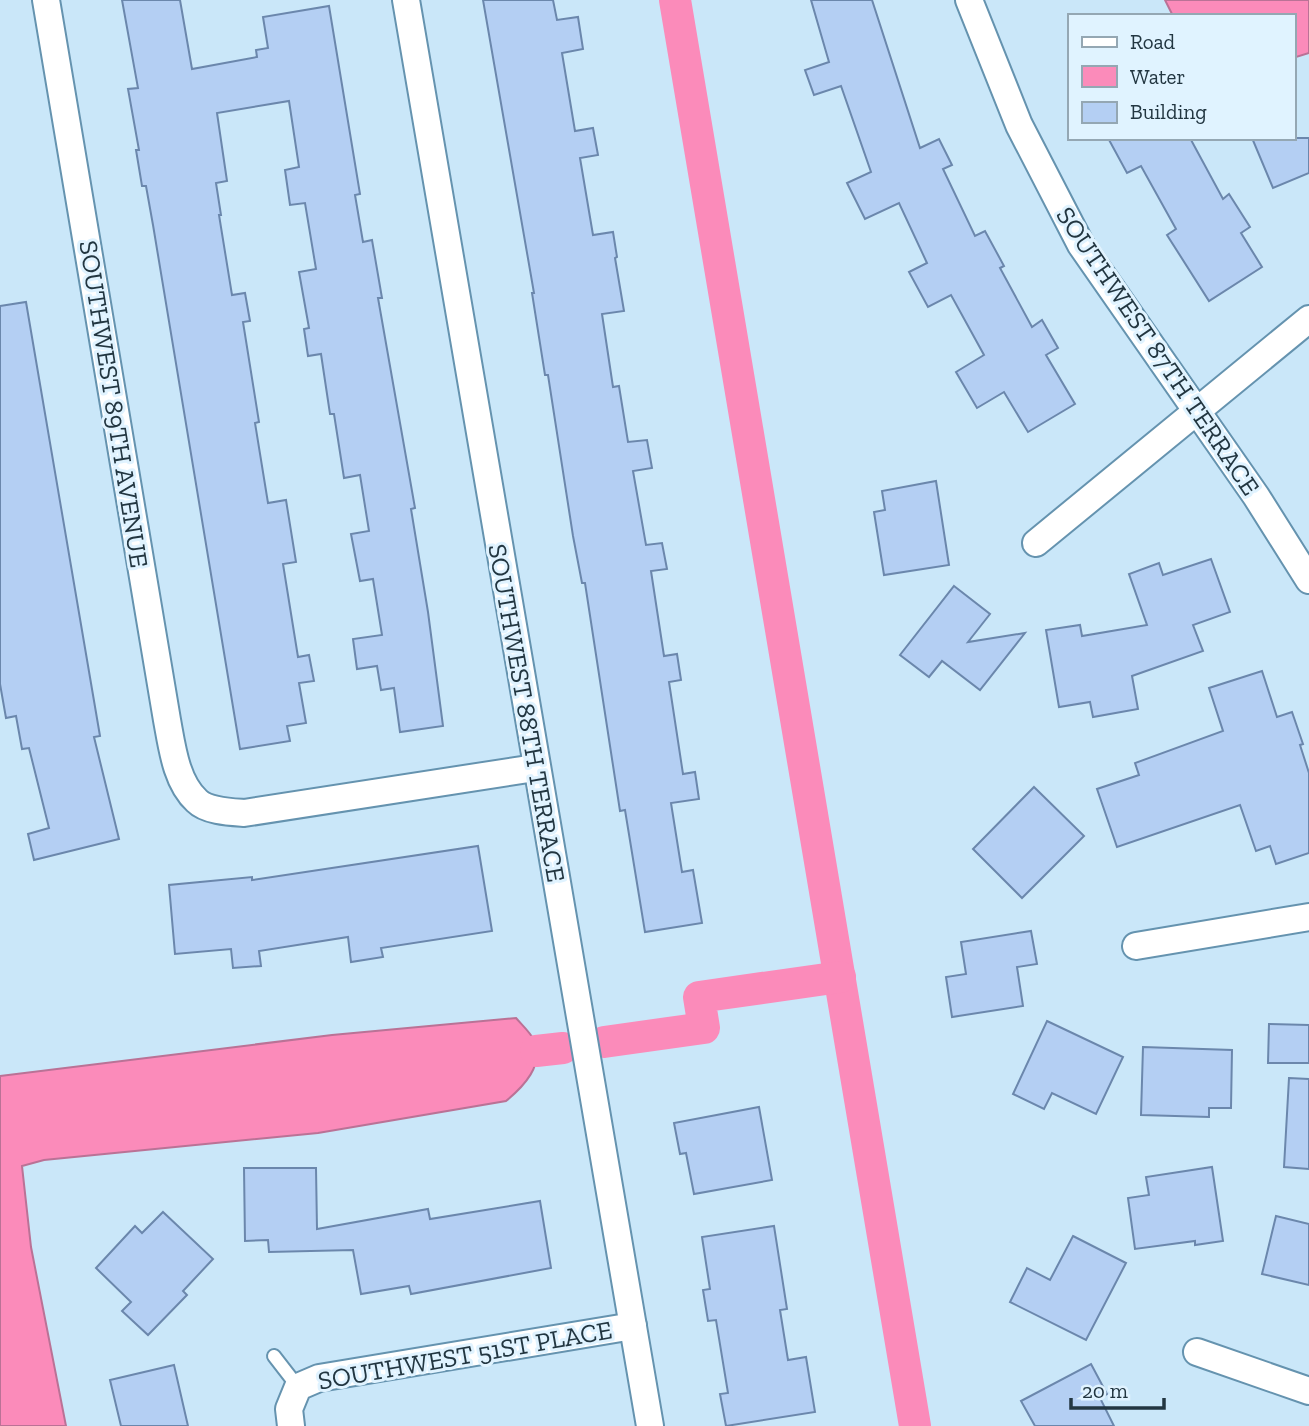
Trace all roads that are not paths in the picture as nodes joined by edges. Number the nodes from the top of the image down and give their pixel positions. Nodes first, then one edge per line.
1 (47, 0) edge
2 (405, 0) edge
3 (969, 0) edge
4 (1309, 319) edge
5 (1196, 411) junction
6 (1036, 543) dead end
7 (1309, 580) edge
8 (535, 768) junction
9 (1309, 917) edge
10 (1136, 946) dead end
11 (633, 1326) junction
12 (1197, 1352) dead end
13 (274, 1356) dead end
14 (299, 1387) junction
15 (1309, 1391) edge
16 (291, 1426) edge
17 (650, 1426) edge

1 - 8 street, SOUTHWEST 89TH AVENUE
2 - 8 street, SOUTHWEST 88TH TERRACE
3 - 5 street, SOUTHWEST 87TH TERRACE
4 - 5 street
5 - 6 street
5 - 7 street, SOUTHWEST 87TH TERRACE
8 - 11 street, SOUTHWEST 88TH TERRACE
9 - 10 street
11 - 14 street, SOUTHWEST 51ST PLACE
11 - 17 street, SOUTHWEST 88TH TERRACE
12 - 15 street
13 - 14 lane
14 - 16 street

